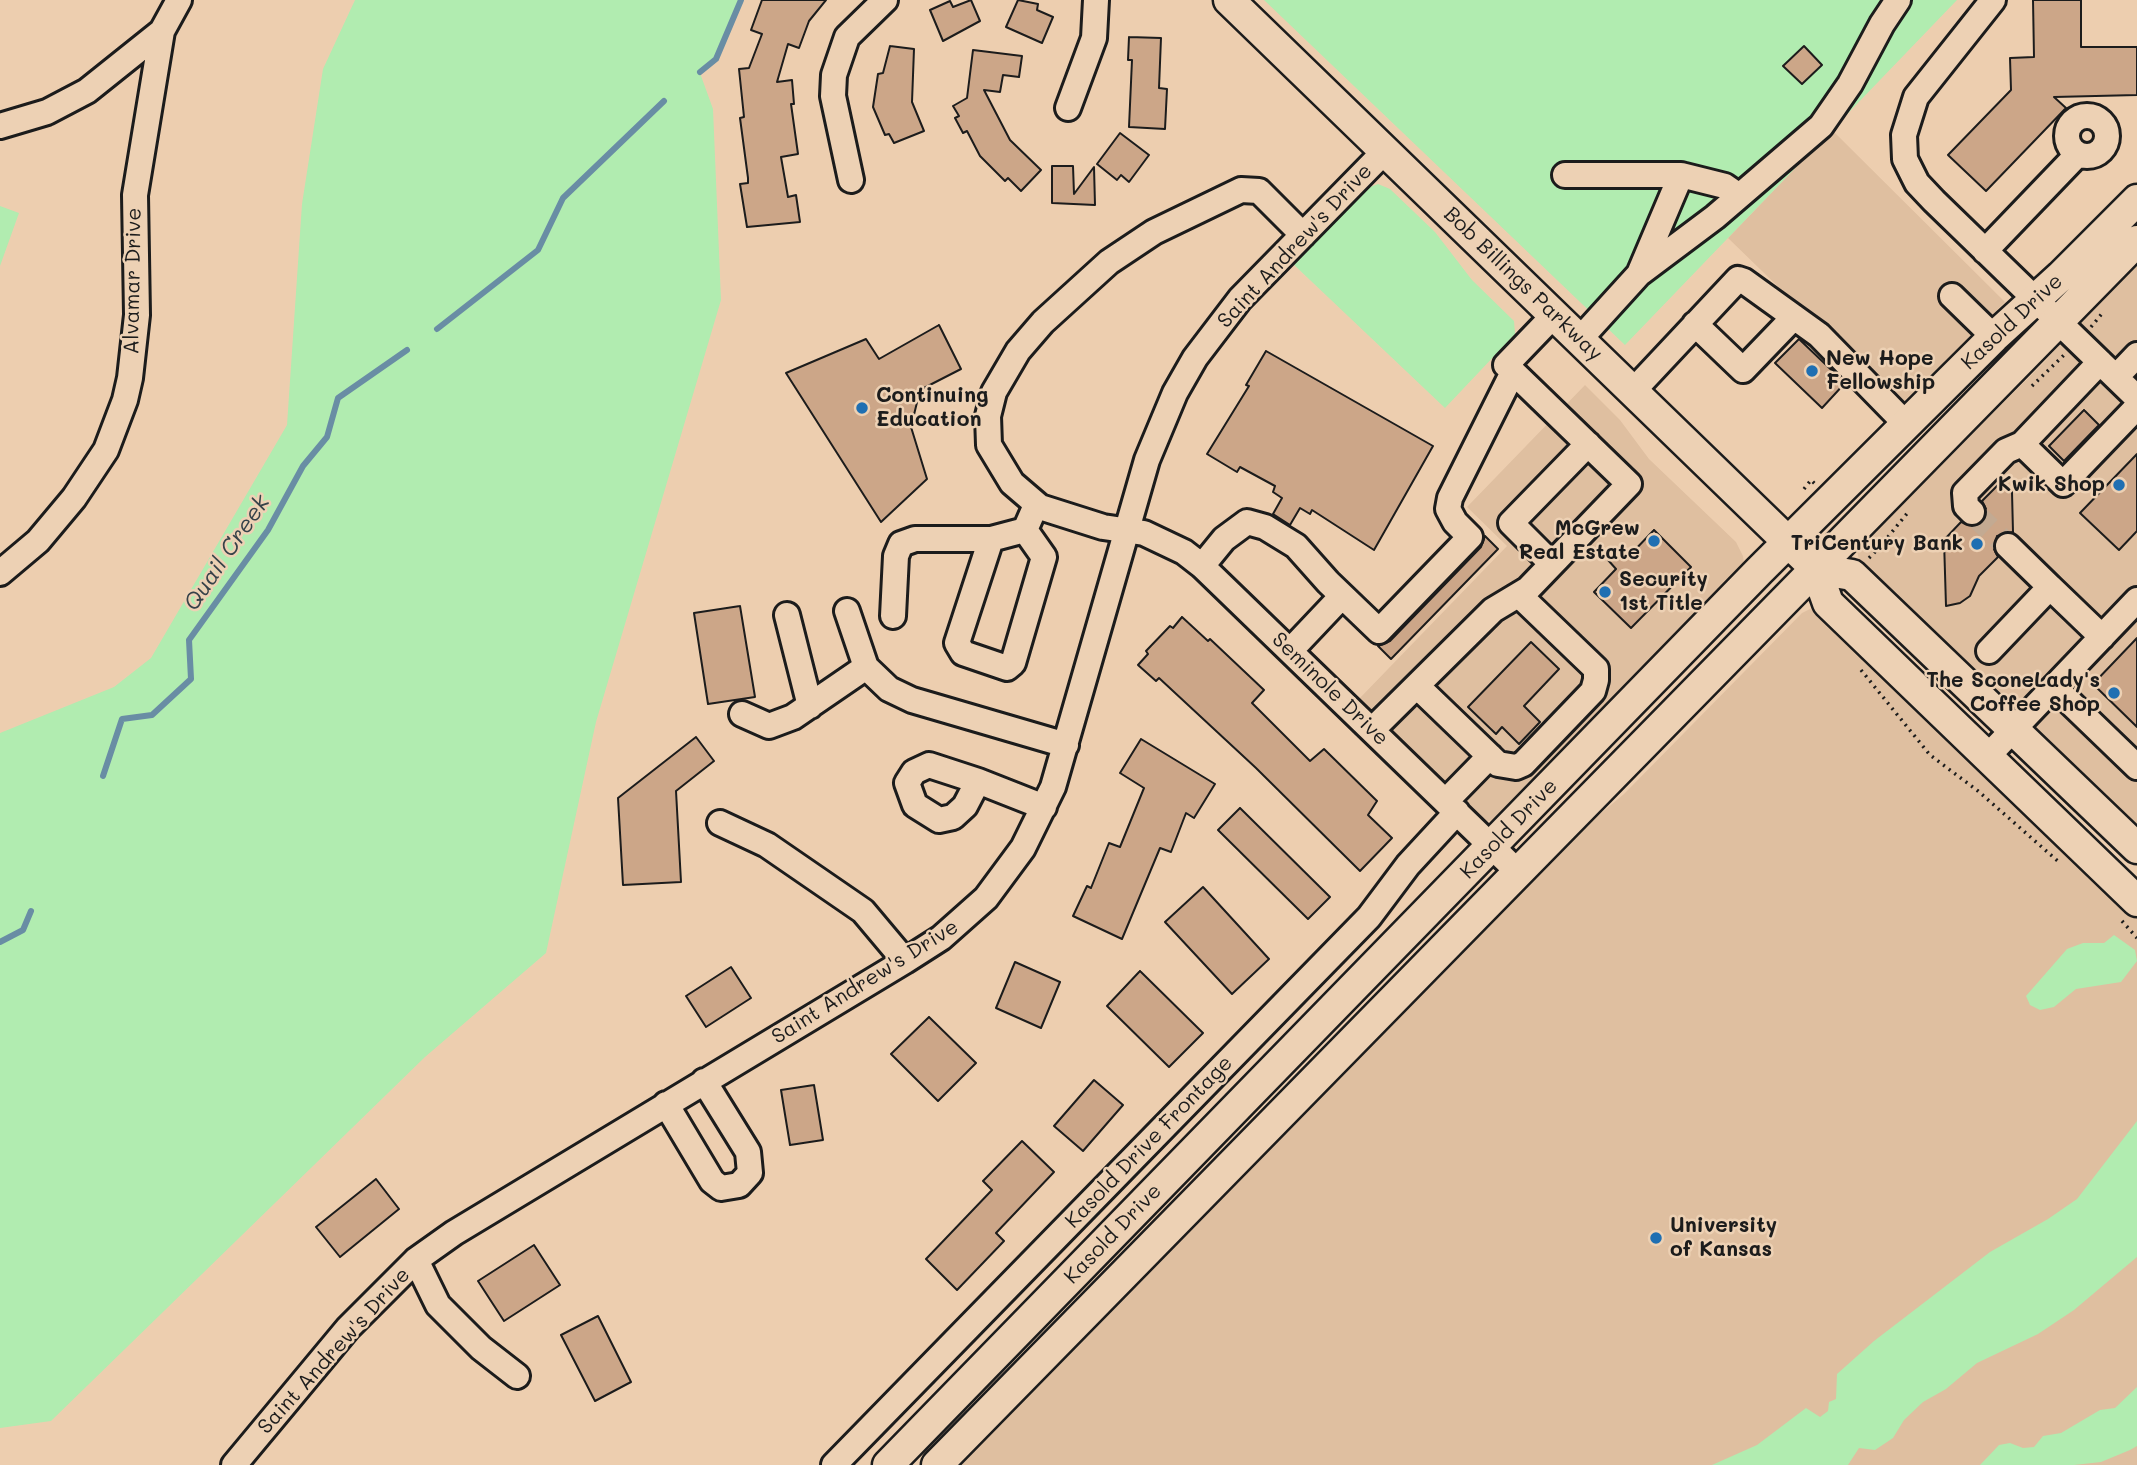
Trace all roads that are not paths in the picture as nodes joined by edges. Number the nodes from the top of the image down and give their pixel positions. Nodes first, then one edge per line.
1 (179, 0) edge
2 (885, 0) edge
3 (1096, 0) edge
4 (1229, 0) edge
5 (1898, 0) edge
6 (1993, 0) edge
7 (162, 31) junction
8 (1068, 108) dead end
9 (0, 126) edge
10 (1385, 151) junction
11 (2078, 154) dead end
12 (1565, 175) dead end
13 (1681, 175) junction
14 (851, 180) dead end
15 (1738, 195) junction
16 (2137, 200) edge
17 (1303, 235) junction
18 (2137, 241) edge
19 (1985, 251) junction
20 (1639, 274) junction
21 (1952, 296) dead end
22 (2035, 299) junction
23 (1555, 314) junction
24 (1794, 317) junction
25 (2059, 322) junction
26 (1695, 324) junction
27 (1994, 337) junction
28 (1580, 339) junction
29 (2137, 355) edge
30 (2108, 370) junction
31 (1513, 372) junction
32 (1633, 391) junction
33 (2137, 398) edge
34 (2137, 407) edge
35 (1906, 424) junction
36 (1588, 444) junction
37 (2022, 444) junction
38 (1036, 505) junction
39 (1972, 512) dead end
40 (1025, 530) junction
41 (1128, 530) junction
42 (991, 539) junction
43 (1789, 543) junction
44 (2008, 547) tunnel mouth
45 (1552, 564) junction
46 (1202, 566) junction
47 (1816, 569) junction
48 (0, 573) edge
49 (2050, 587) junction
50 (1519, 595) junction
51 (1342, 596) junction
52 (2137, 600) edge
53 (847, 611) dead end
54 (787, 615) dead end
55 (893, 615) dead end
56 (2102, 637) junction
57 (1290, 651) junction
58 (1989, 651) dead end
59 (866, 667) junction
60 (1417, 686) junction
61 (2054, 687) junction
62 (810, 706) junction
63 (741, 714) dead end
64 (2013, 729) junction
65 (1372, 730) junction
66 (1066, 745) junction
67 (1490, 756) junction
68 (1987, 757) junction
69 (2137, 767) edge
70 (978, 781) dead end
71 (1044, 807) junction
72 (1451, 807) junction
73 (720, 823) dead end
74 (1492, 846) junction
75 (2137, 848) edge
76 (1517, 870) junction
77 (2128, 911) edge
78 (905, 961) junction
79 (704, 1081) junction
80 (666, 1104) junction
81 (416, 1260) junction
82 (517, 1376) dead end
83 (234, 1465) edge
84 (834, 1465) edge
85 (888, 1465) edge
86 (937, 1465) edge

1 - 7 street, Alvamar Drive
2 - 14 street
3 - 8 street
4 - 10 main road, Bob Billings Parkway
5 - 15 street
6 - 19 street
7 - 9 street, Alvamar Drive
7 - 48 street, Alvamar Drive
10 - 17 street, Saint Andrew's Drive
10 - 23 main road, Bob Billings Parkway
11 - 19 street
12 - 13 street
13 - 15 street
13 - 20 street
15 - 20 street
16 - 22 main road, Kasold Drive
17 - 38 street
17 - 41 street, Saint Andrew's Drive
18 - 25 main road, Kasold Drive
19 - 22 street
20 - 28 street
21 - 27 street
22 - 25 street
22 - 27 main road, Kasold Drive
23 - 28 main road, Bob Billings Parkway
23 - 31 street
24 - 26 street
24 - 26 street
24 - 35 street
25 - 30 street
25 - 47 main road, Kasold Drive
26 - 32 street
27 - 35 main road, Kasold Drive
28 - 32 main road, Bob Billings Parkway
29 - 30 street
30 - 33 street
30 - 37 street
31 - 36 street
31 - 51 street
32 - 43 main road, Bob Billings Parkway
34 - 37 street
35 - 43 main road, Kasold Drive
36 - 45 street
36 - 45 street
37 - 39 street
38 - 40 street
38 - 41 street, Seminole Drive
40 - 42 street
40 - 42 street
41 - 46 street, Seminole Drive
41 - 66 street, Saint Andrew's Drive
42 - 55 street
43 - 47 main road, Bob Billings Parkway
43 - 74 main road, Kasold Drive
44 - 49 street
45 - 50 street
46 - 51 street
46 - 57 street, Seminole Drive
47 - 64 main road
47 - 68 main road, Bob Billings Parkway
47 - 76 main road, Kasold Drive
49 - 56 street
49 - 58 street
50 - 60 street
50 - 67 street
51 - 57 street
52 - 56 street
53 - 59 street
54 - 62 street
56 - 61 street
57 - 65 street, Seminole Drive
59 - 62 street
59 - 66 street
60 - 65 street
60 - 67 street
61 - 64 street
61 - 69 street
62 - 63 street
64 - 68 street
64 - 75 main road
65 - 72 street, Seminole Drive
66 - 71 street, Saint Andrew's Drive
67 - 72 street, Kasold Drive Frontage
68 - 77 main road, Bob Billings Parkway
70 - 71 street
71 - 78 street, Saint Andrew's Drive
72 - 74 street, Seminole Drive
72 - 84 street, Kasold Drive Frontage
73 - 78 street
74 - 76 street, Seminole Drive
74 - 85 main road, Kasold Drive
76 - 86 main road, Kasold Drive
78 - 79 street, Saint Andrew's Drive
79 - 80 street, Saint Andrew's Drive
79 - 80 street
80 - 81 street, Saint Andrew's Drive
81 - 82 street
81 - 83 street, Saint Andrew's Drive

